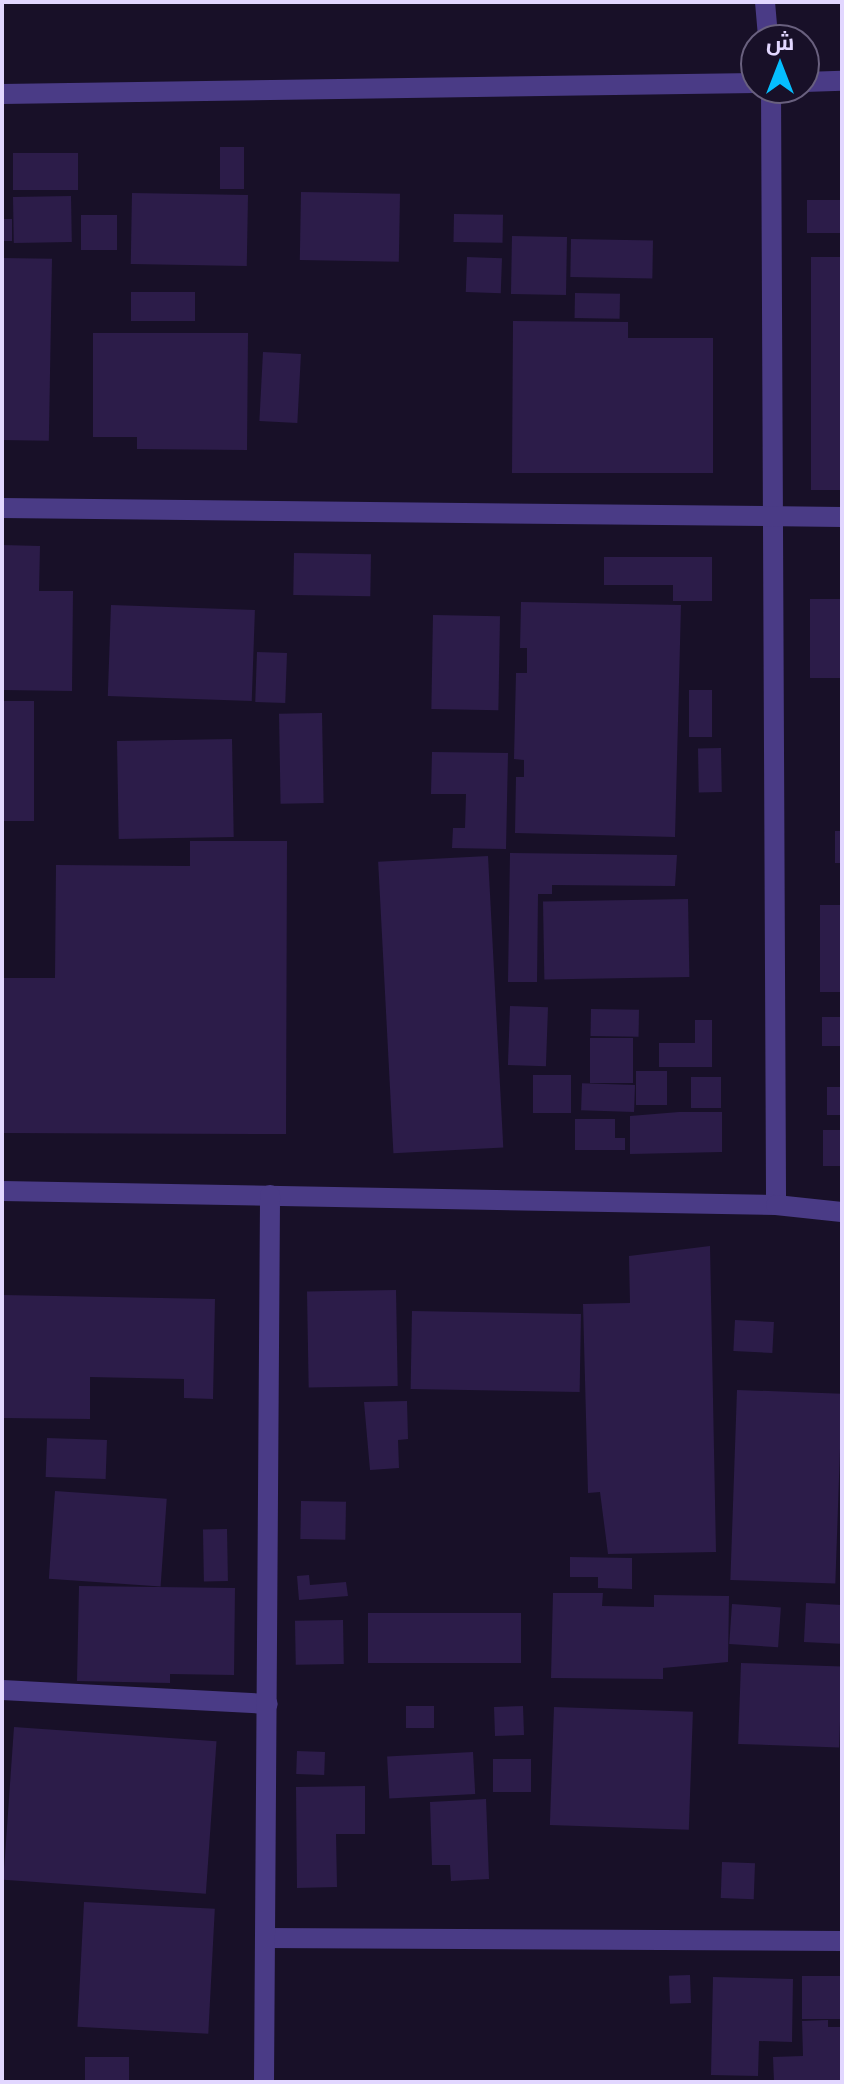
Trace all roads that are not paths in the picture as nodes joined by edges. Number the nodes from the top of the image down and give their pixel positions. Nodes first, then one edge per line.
1 (765, 2) edge
2 (767, 24) edge
3 (842, 81) edge
4 (820, 82) edge
5 (740, 83) edge
6 (2, 94) edge
7 (771, 104) edge
8 (2, 508) edge
9 (777, 515) junction
10 (842, 517) edge
11 (2, 1191) edge
12 (270, 1195) junction
13 (776, 1205) junction
14 (842, 1212) edge
15 (2, 1690) edge
16 (268, 1704) junction
17 (265, 1938) junction
18 (842, 1941) edge
19 (264, 2082) edge

1 - 2 street
3 - 4 street
5 - 6 street
7 - 9 street
8 - 9 street
9 - 10 street
9 - 13 street
11 - 12 street
12 - 13 street
12 - 16 street
13 - 14 street
15 - 16 street
16 - 17 street
17 - 18 street
17 - 19 street

